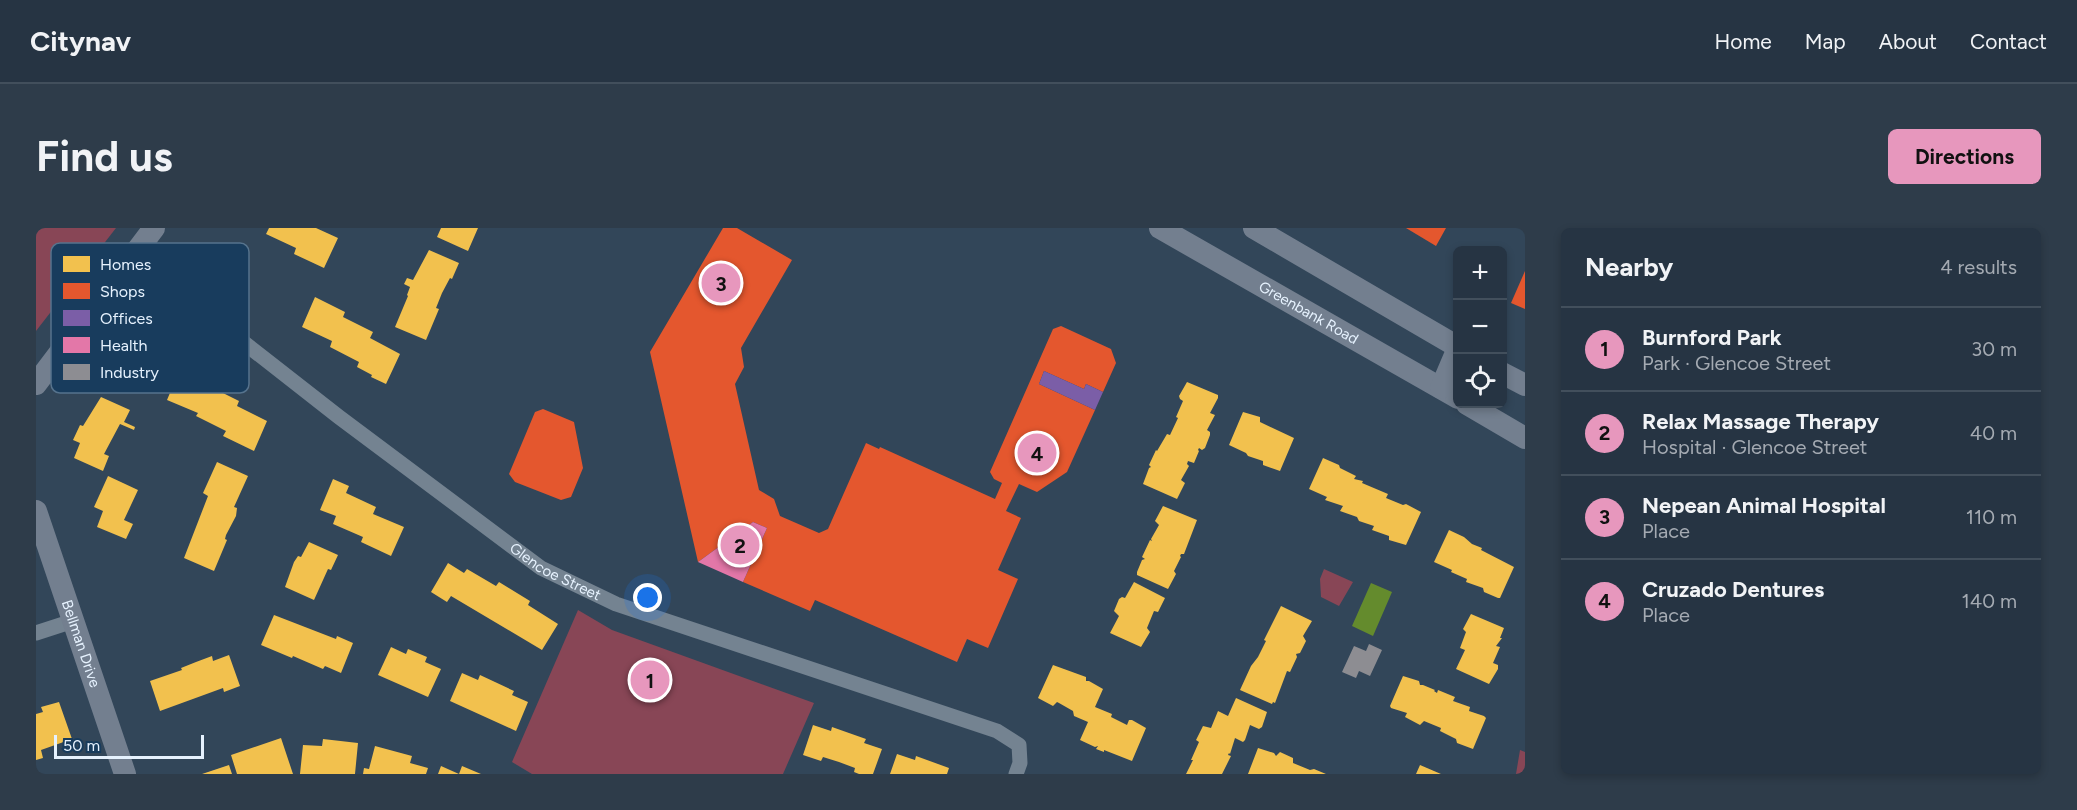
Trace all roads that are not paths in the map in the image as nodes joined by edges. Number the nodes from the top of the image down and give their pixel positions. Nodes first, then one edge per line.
1 (154, 228) edge
2 (1160, 228) edge
3 (1254, 228) edge
4 (143, 243) edge
5 (1453, 345) edge
6 (249, 347) edge
7 (1457, 354) edge
8 (51, 364) edge
9 (1507, 375) edge
10 (36, 384) edge
11 (1525, 385) edge
12 (1449, 393) edge
13 (1474, 408) edge
14 (1525, 438) edge
15 (36, 511) edge
16 (73, 621) junction
17 (36, 633) edge
18 (124, 774) edge
19 (1016, 774) edge

1 - 4 main road
2 - 12 main road, Greenbank Road
3 - 5 main road
6 - 19 street, Glencoe Street
7 - 12 main road
8 - 10 main road
9 - 11 main road
13 - 14 main road
15 - 16 main road, Bellman Drive
16 - 17 street
16 - 18 main road, Bellman Drive

